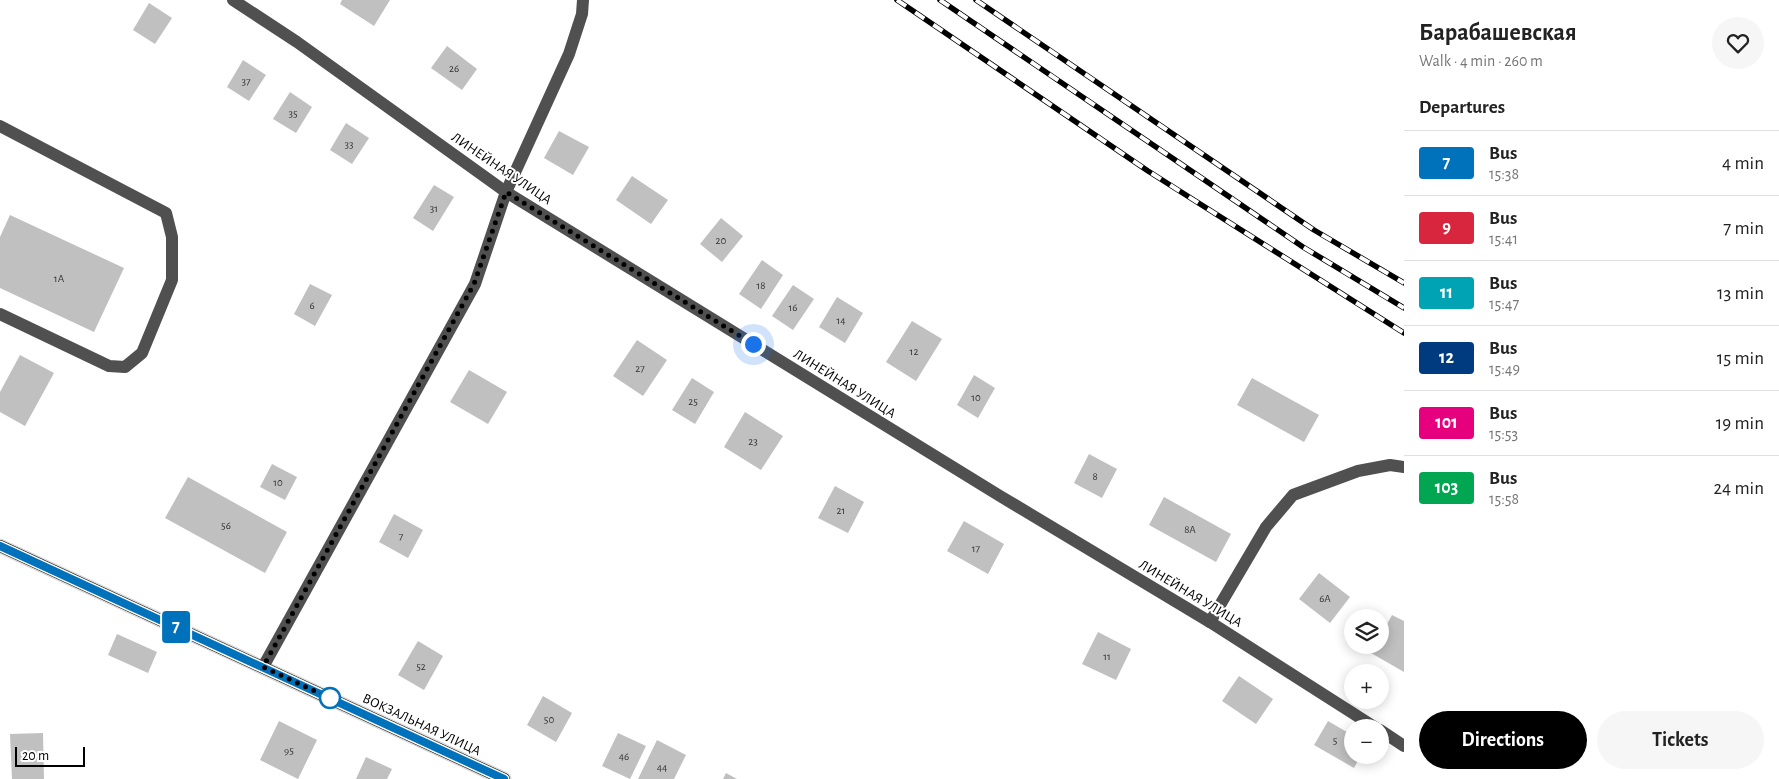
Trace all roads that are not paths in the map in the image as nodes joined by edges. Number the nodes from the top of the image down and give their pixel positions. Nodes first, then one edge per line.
1 (233, 0) edge
2 (582, 0) edge
3 (0, 126) edge
4 (506, 192) junction
5 (0, 314) edge
6 (1404, 467) edge
7 (0, 546) edge
8 (1210, 622) junction
9 (263, 667) junction
10 (1362, 719) edge
11 (1389, 736) edge
12 (1404, 746) edge
13 (504, 779) edge

1 - 4 lane, ЛИНЕЙНАЯ УЛИЦА
2 - 4 lane
3 - 5 lane
4 - 8 lane, ЛИНЕЙНАЯ УЛИЦА
4 - 9 lane
6 - 8 lane
7 - 9 main road, ВОКЗАЛЬНАЯ УЛИЦА
8 - 10 lane, ЛИНЕЙНАЯ УЛИЦА
9 - 13 main road, ВОКЗАЛЬНАЯ УЛИЦА
11 - 12 lane

